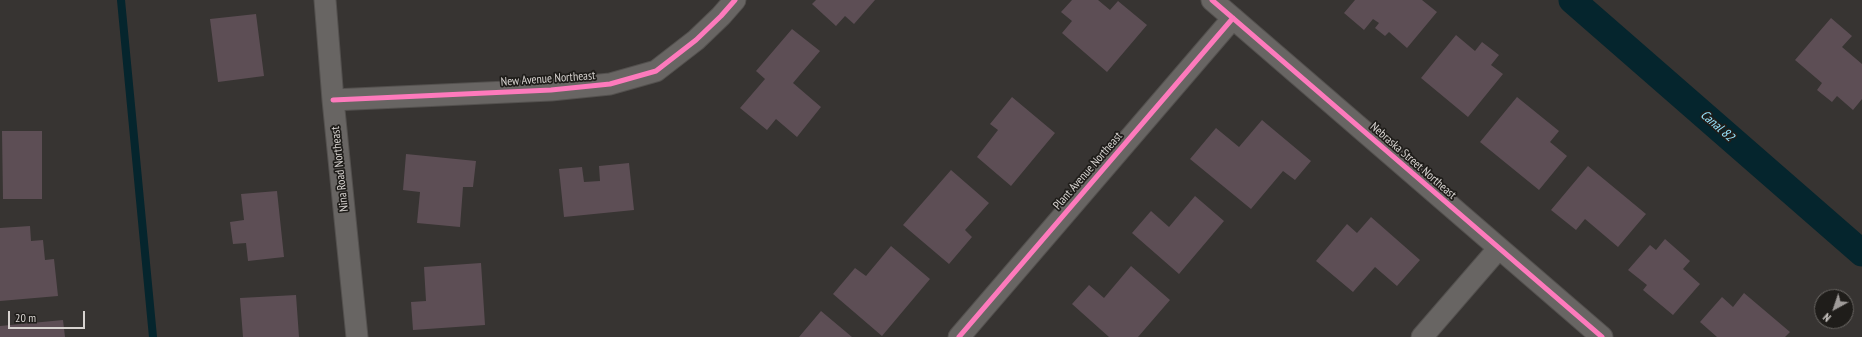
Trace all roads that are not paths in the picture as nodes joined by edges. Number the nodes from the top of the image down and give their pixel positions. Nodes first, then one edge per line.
1 (325, 0) edge
2 (735, 0) edge
3 (1212, 0) edge
4 (1233, 18) junction
5 (333, 100) junction
6 (1499, 248) junction
7 (357, 337) edge
8 (959, 337) edge
9 (1422, 337) edge
10 (1602, 337) edge

1 - 5 street, Nina Road Northeast
2 - 5 street, New Avenue Northeast
3 - 4 street, Nebraska Street Northeast
4 - 6 street, Nebraska Street Northeast
4 - 8 street, Plant Avenue Northeast
5 - 7 street, Nina Road Northeast
6 - 9 street
6 - 10 street, Nebraska Street Northeast

